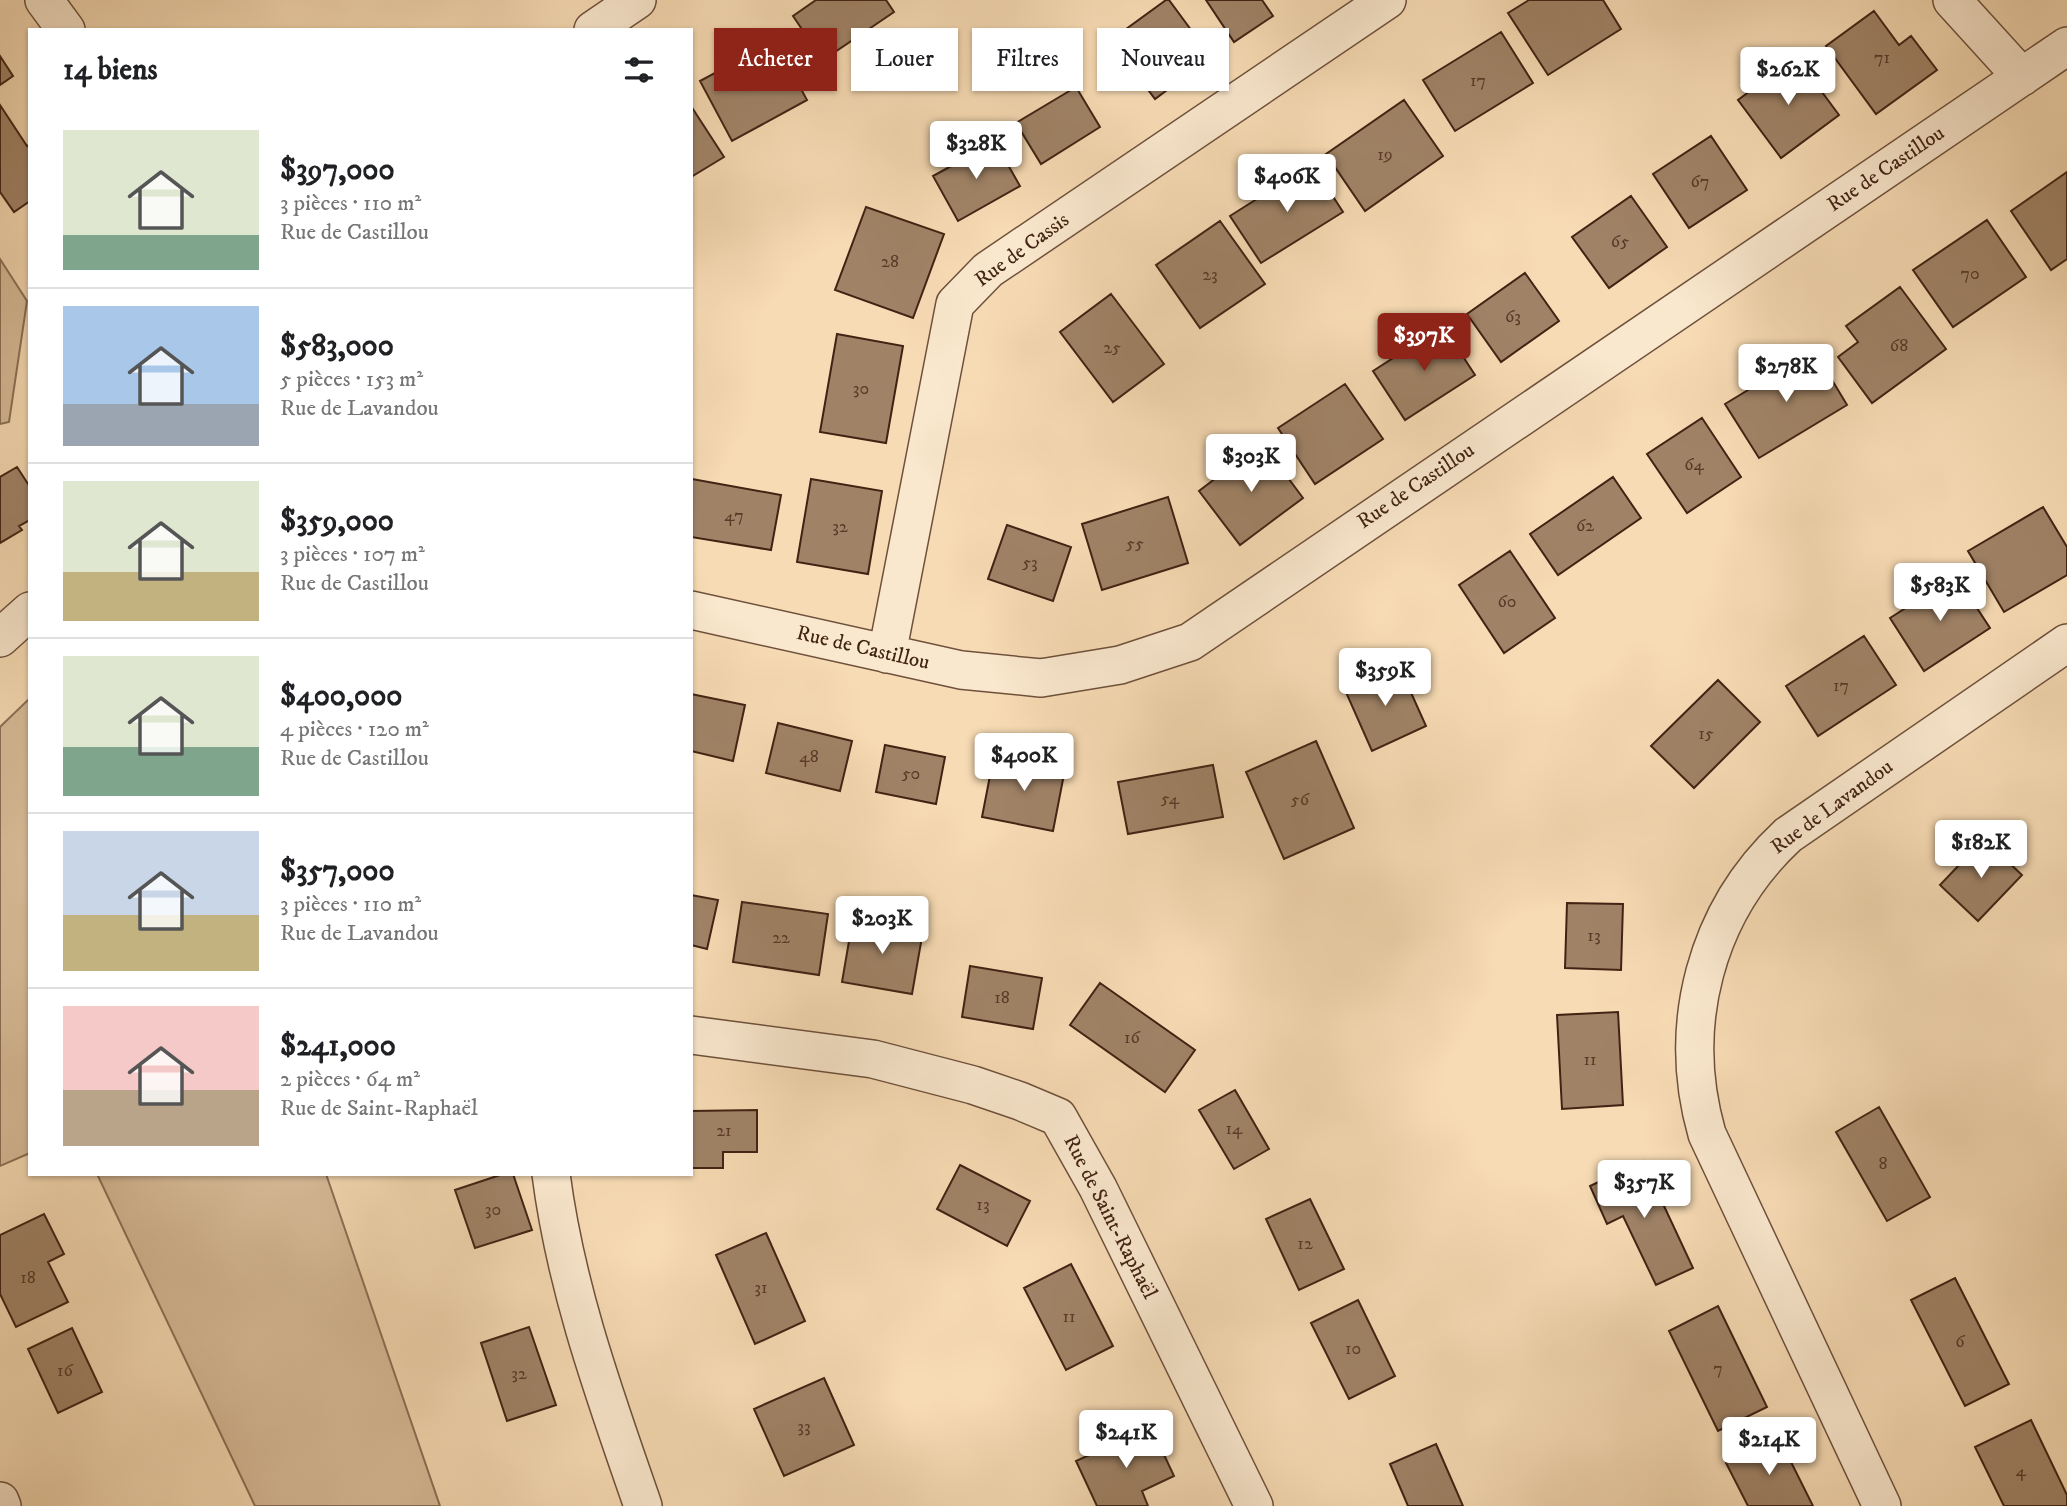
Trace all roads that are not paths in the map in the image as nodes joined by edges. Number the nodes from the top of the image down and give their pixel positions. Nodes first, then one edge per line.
1 (44, 0) edge
2 (637, 0) edge
3 (1387, 0) edge
4 (1952, 0) edge
5 (65, 28) edge
6 (596, 28) edge
7 (2067, 46) edge
8 (2022, 77) junction
9 (693, 610) edge
10 (28, 613) edge
11 (0, 638) edge
12 (2067, 643) edge
13 (887, 654) junction
14 (693, 1035) edge
15 (551, 1176) edge
16 (0, 1501) edge
17 (2, 1506) edge
18 (643, 1506) edge
19 (1254, 1506) edge
20 (1882, 1506) edge

1 - 5 street
2 - 6 street
3 - 13 street, Rue de Cassis
4 - 8 street
7 - 8 street, Rue de Castillou
8 - 13 street, Rue de Castillou
9 - 13 street, Rue de Castillou
10 - 11 street
12 - 20 street, Rue de Lavandou
14 - 19 street, Rue de Saint-Raphaël
15 - 18 street
16 - 17 street

